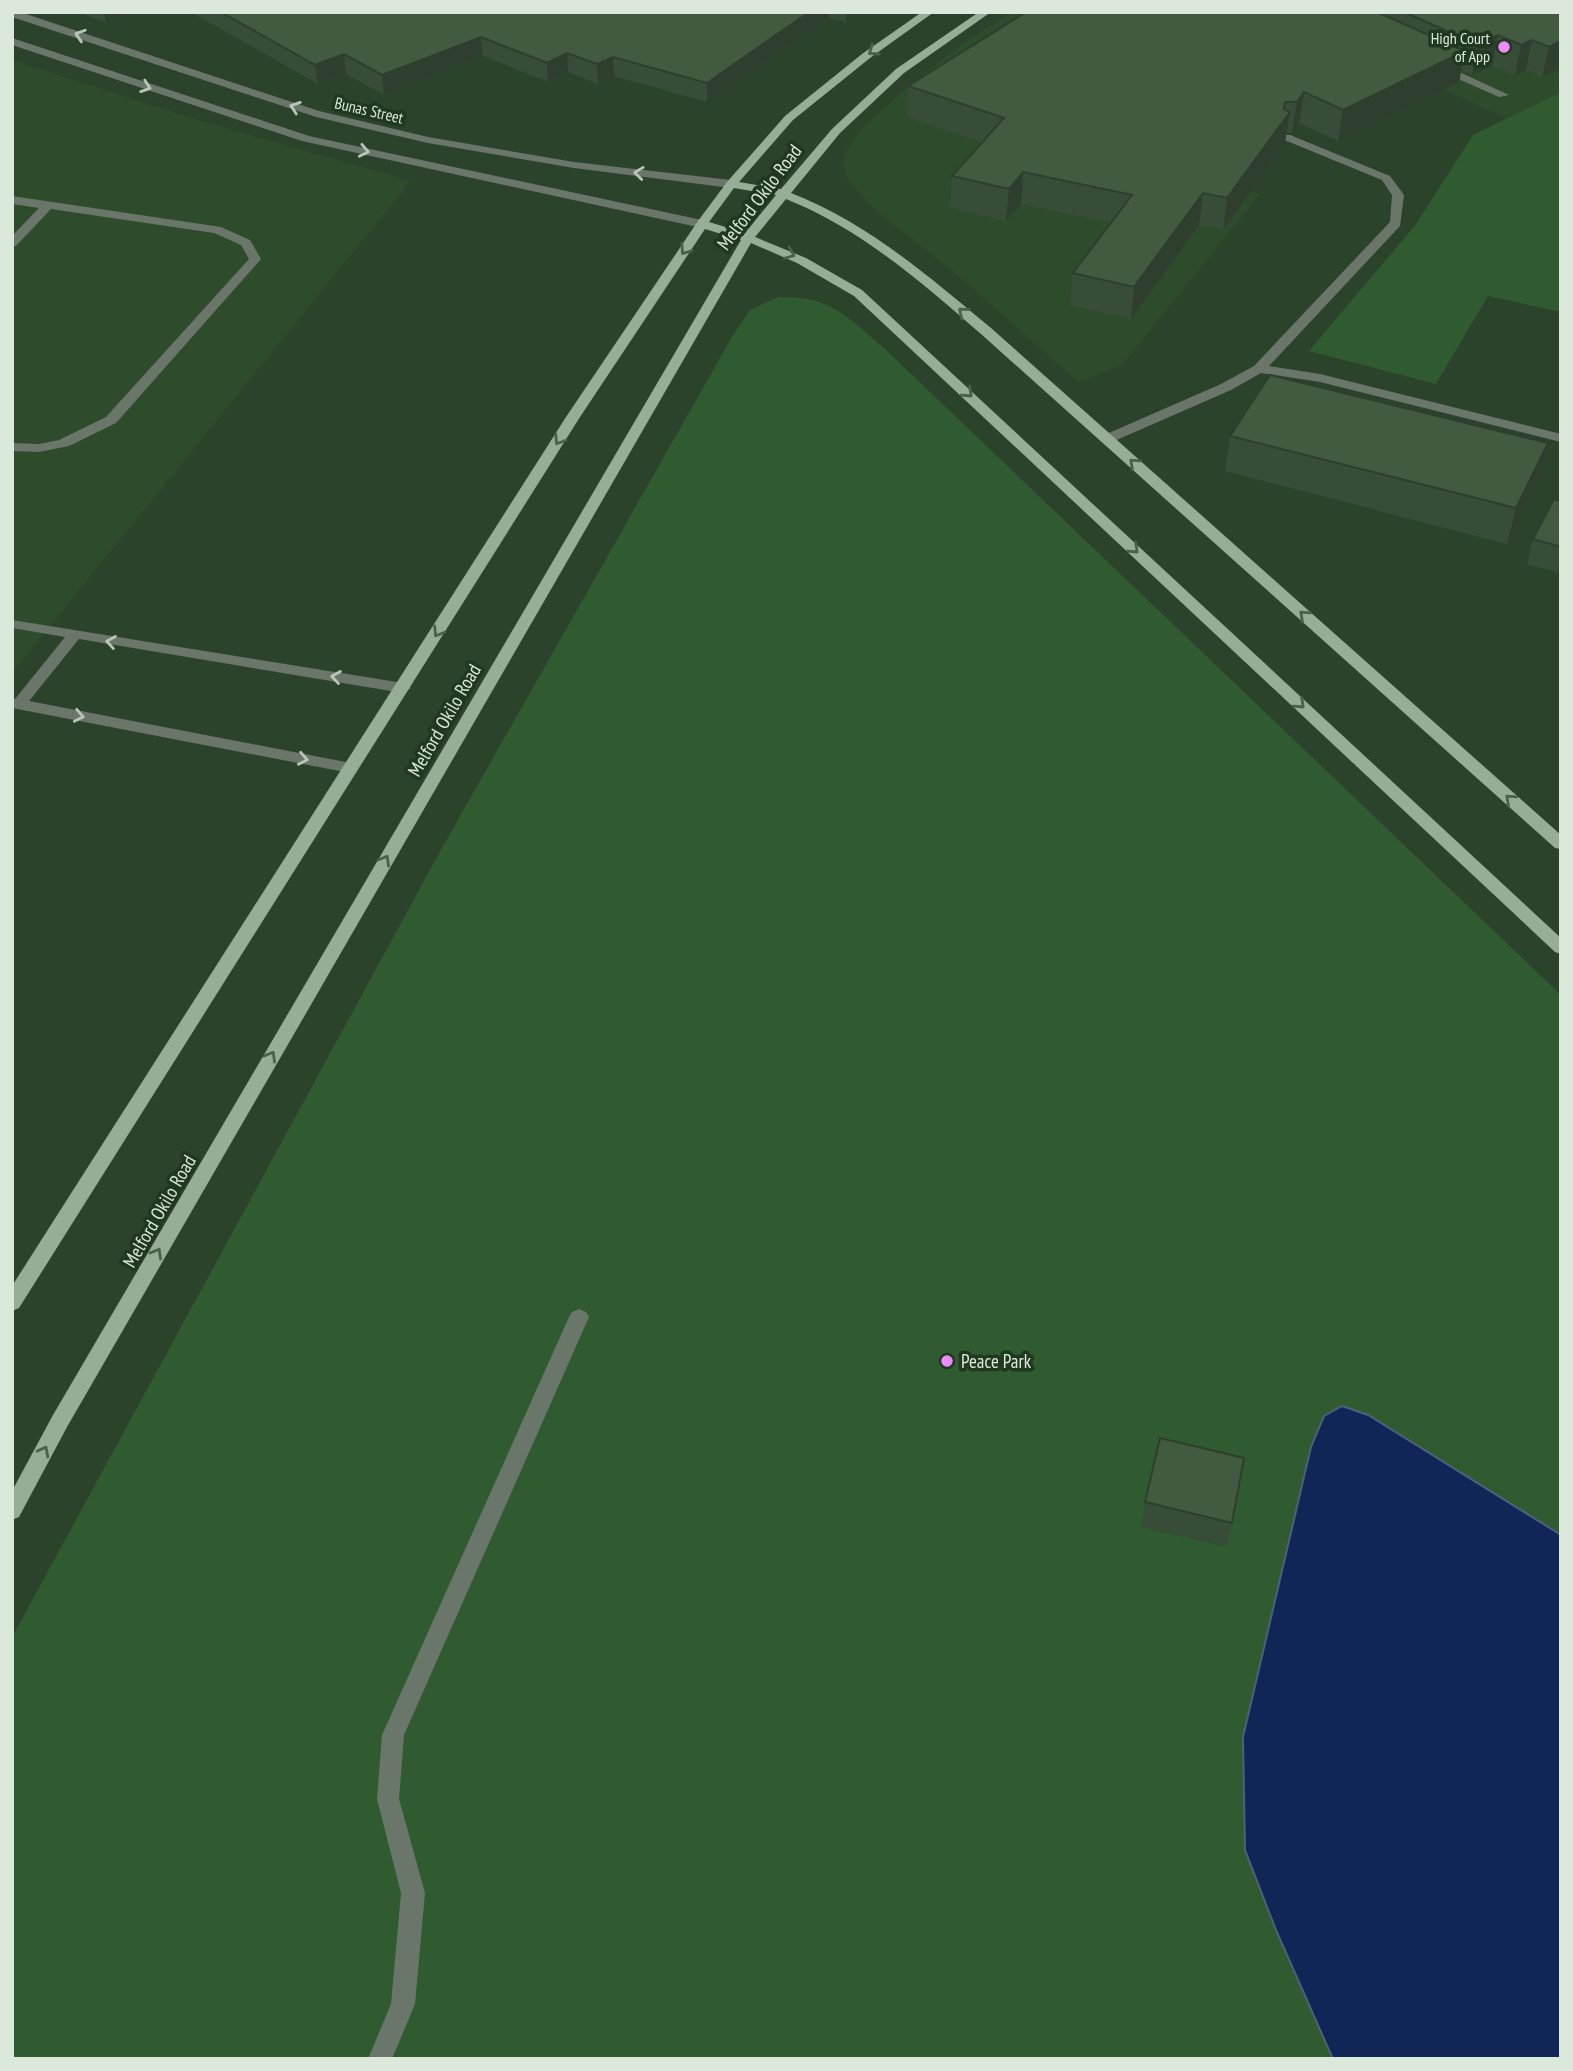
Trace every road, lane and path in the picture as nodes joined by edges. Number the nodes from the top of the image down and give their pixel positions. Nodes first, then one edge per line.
1 (929, 12) edge
2 (986, 12) edge
3 (12, 13) edge
4 (12, 41) edge
5 (1427, 62) edge
6 (1503, 95) dead end
7 (1286, 137) edge
8 (731, 184) junction
9 (784, 193) junction
10 (12, 200) edge
11 (47, 206) junction
12 (702, 224) junction
13 (749, 236) junction
14 (12, 243) edge
15 (1259, 369) junction
16 (1561, 438) edge
17 (1107, 439) junction
18 (12, 447) edge
19 (12, 624) edge
20 (74, 636) junction
21 (403, 688) junction
22 (15, 704) edge
23 (350, 768) junction
24 (1561, 844) edge
25 (1561, 948) edge
26 (12, 1303) edge
27 (579, 1317) dead end
28 (12, 1511) edge
29 (380, 2059) edge

1 -> 8 main road, Melford Okilo Road
2 - 9 main road, Melford Okilo Road
8 -> 3 street, Bunas Street
4 -> 12 street
5 - 6 street
7 - 15 street
8 - 9 main road
8 - 12 main road, Melford Okilo Road
9 - 13 main road, Melford Okilo Road
17 -> 9 main road
10 - 11 street
11 - 14 street
11 - 18 street
12 - 13 main road
12 -> 21 main road, Melford Okilo Road
13 -> 25 main road
28 -> 13 main road, Melford Okilo Road
15 - 16 street
15 - 17 street
24 -> 17 main road
19 - 20 street
21 -> 20 street
20 - 22 street
21 - 23 main road, Melford Okilo Road
22 -> 23 street
23 - 26 main road, Melford Okilo Road
27 - 29 street

